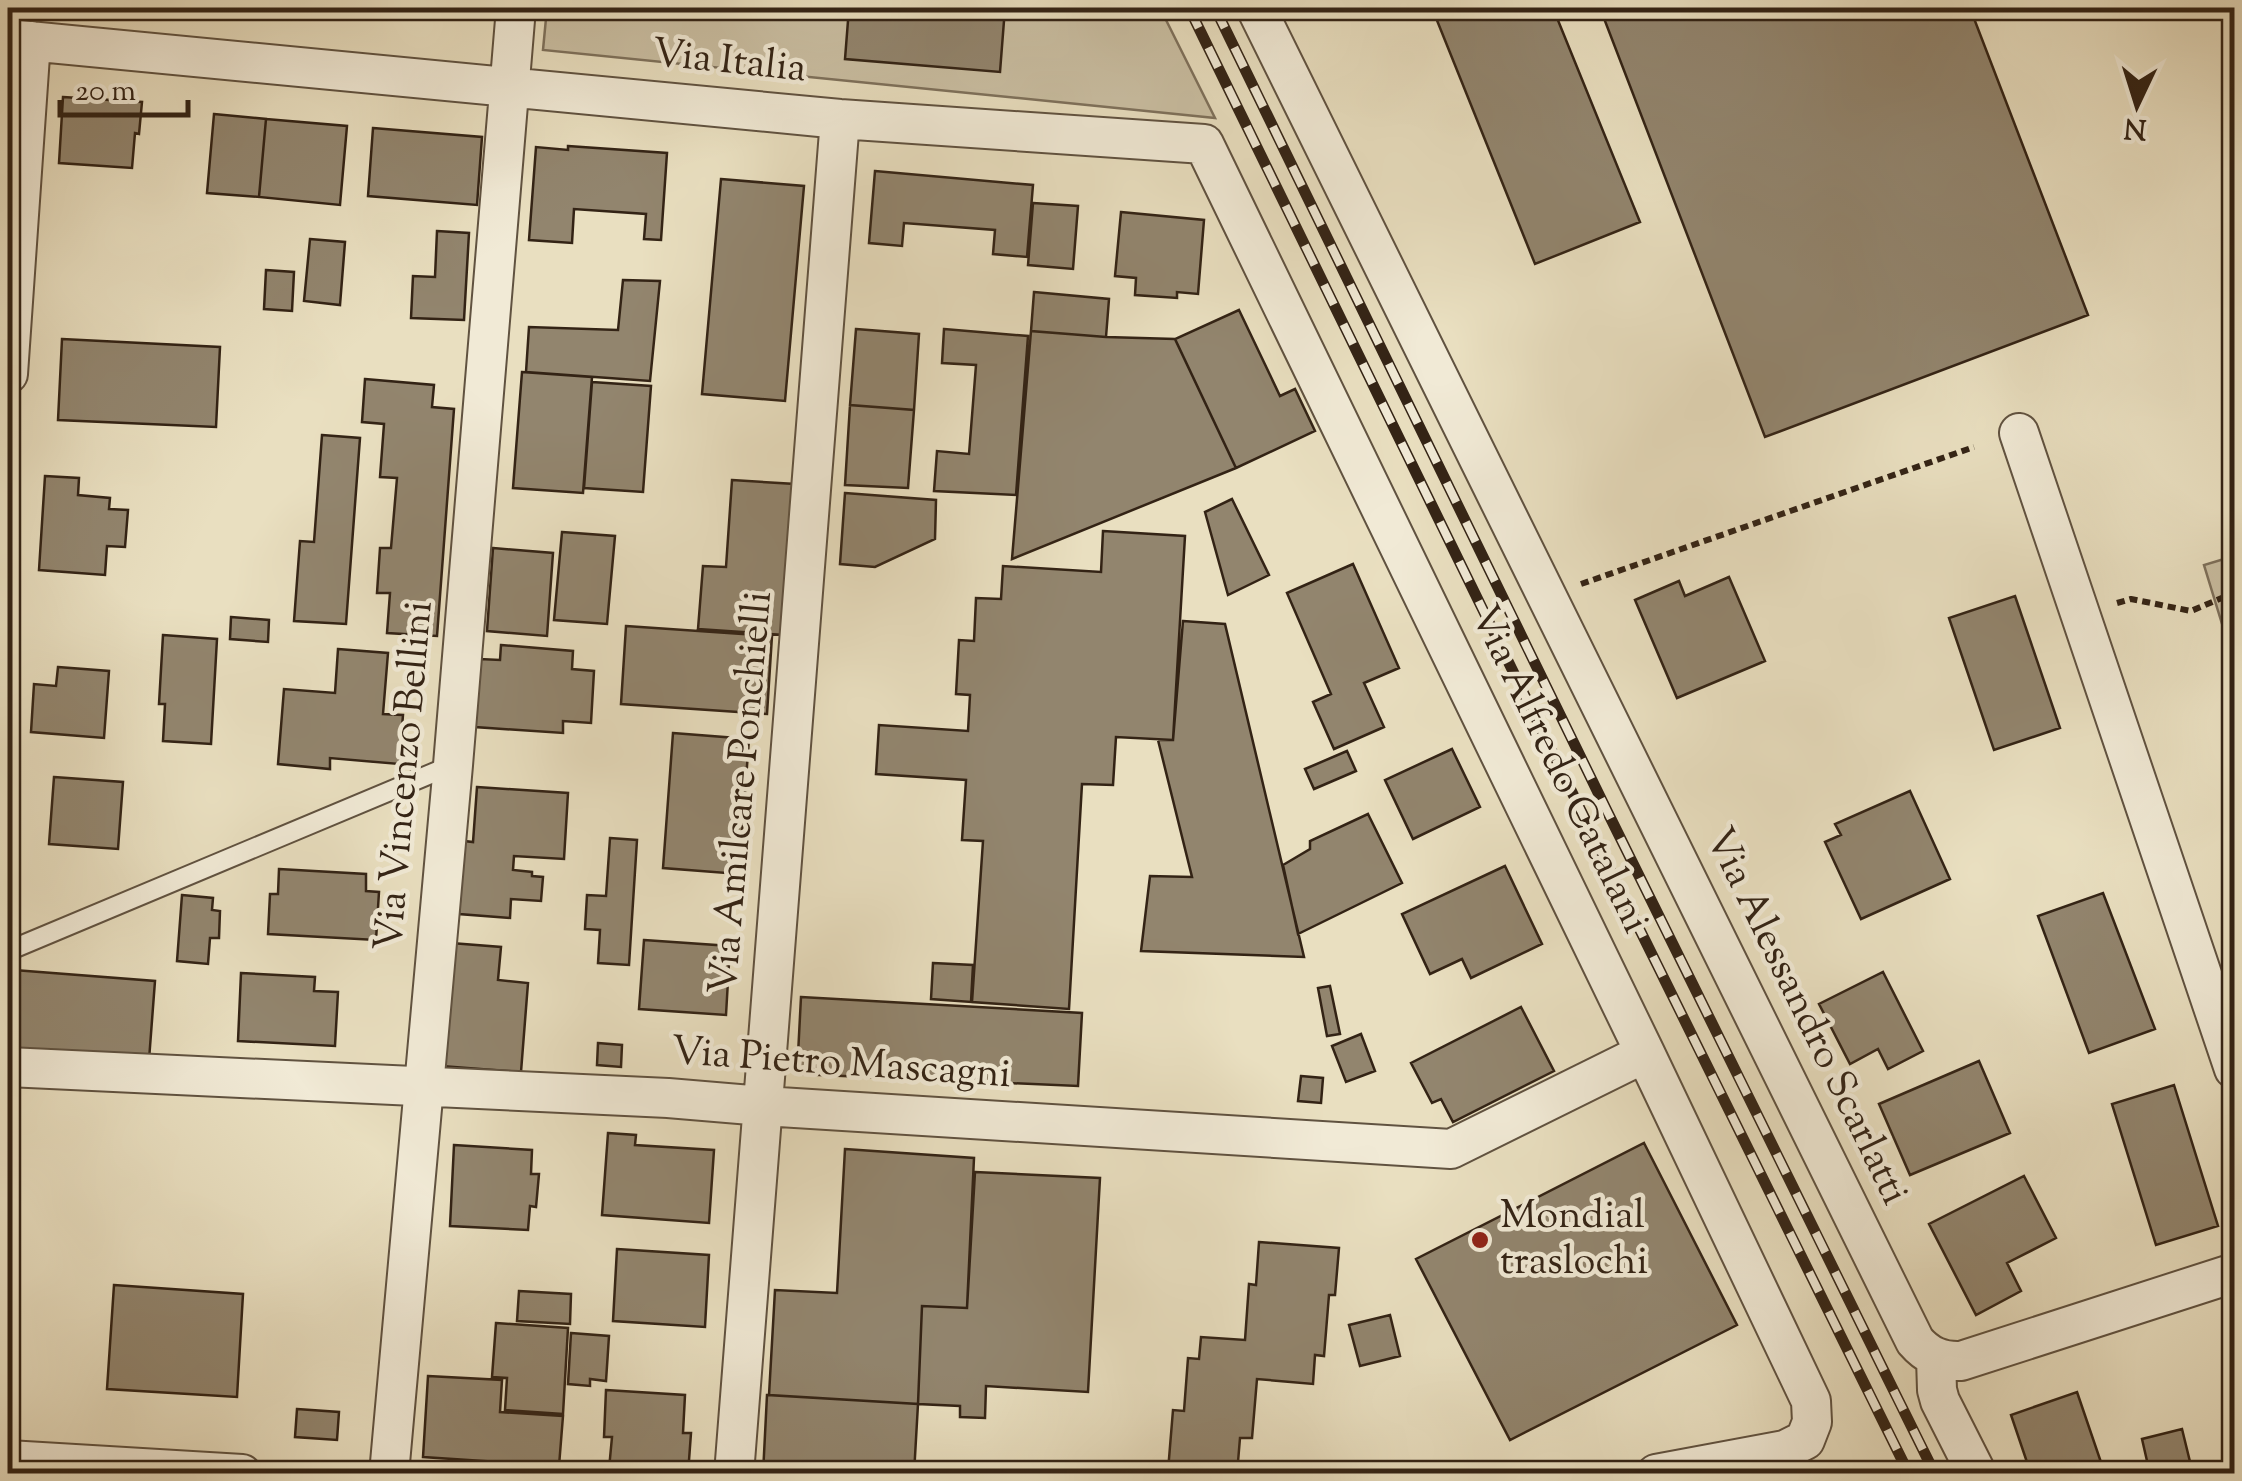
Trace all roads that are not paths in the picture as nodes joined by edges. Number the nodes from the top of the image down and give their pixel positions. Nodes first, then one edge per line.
1 (516, 8) edge
2 (1256, 8) edge
3 (19, 40) edge
4 (511, 87) junction
5 (840, 119) junction
6 (1204, 144) joint
7 (8, 374) edge
8 (2018, 432) dead end
9 (453, 764) junction
10 (8, 951) edge
11 (1646, 1053) junction
12 (8, 1068) edge
13 (2234, 1068) edge
14 (423, 1088) junction
15 (763, 1106) junction
16 (2234, 1272) edge
17 (1936, 1358) junction
18 (8, 1460) edge
19 (242, 1474) edge
20 (388, 1474) edge
21 (734, 1474) edge
22 (1656, 1474) edge
23 (1977, 1474) edge

1 - 4 street, Via Vincenzo Bellini
2 - 17 street, Via Alessandro Scarlatti
3 - 4 street, Via Italia
3 - 7 street
4 - 5 street, Via Italia
4 - 9 street, Via Vincenzo Bellini
5 - 6 street, Via Italia
5 - 15 street, Via Amilcare Ponchielli
6 - 11 street, Via Alfredo Catalani
8 - 13 street
9 - 10 lane
9 - 14 street, Via Vincenzo Bellini
11 - 15 street, Via Pietro Mascagni
11 - 22 street, Via Alfredo Catalani
12 - 14 street, Via Pietro Mascagni
14 - 15 street, Via Pietro Mascagni
14 - 20 street, Via Vincenzo Bellini
15 - 21 street, Via Amilcare Ponchielli
16 - 17 street
17 - 23 street
18 - 19 street

